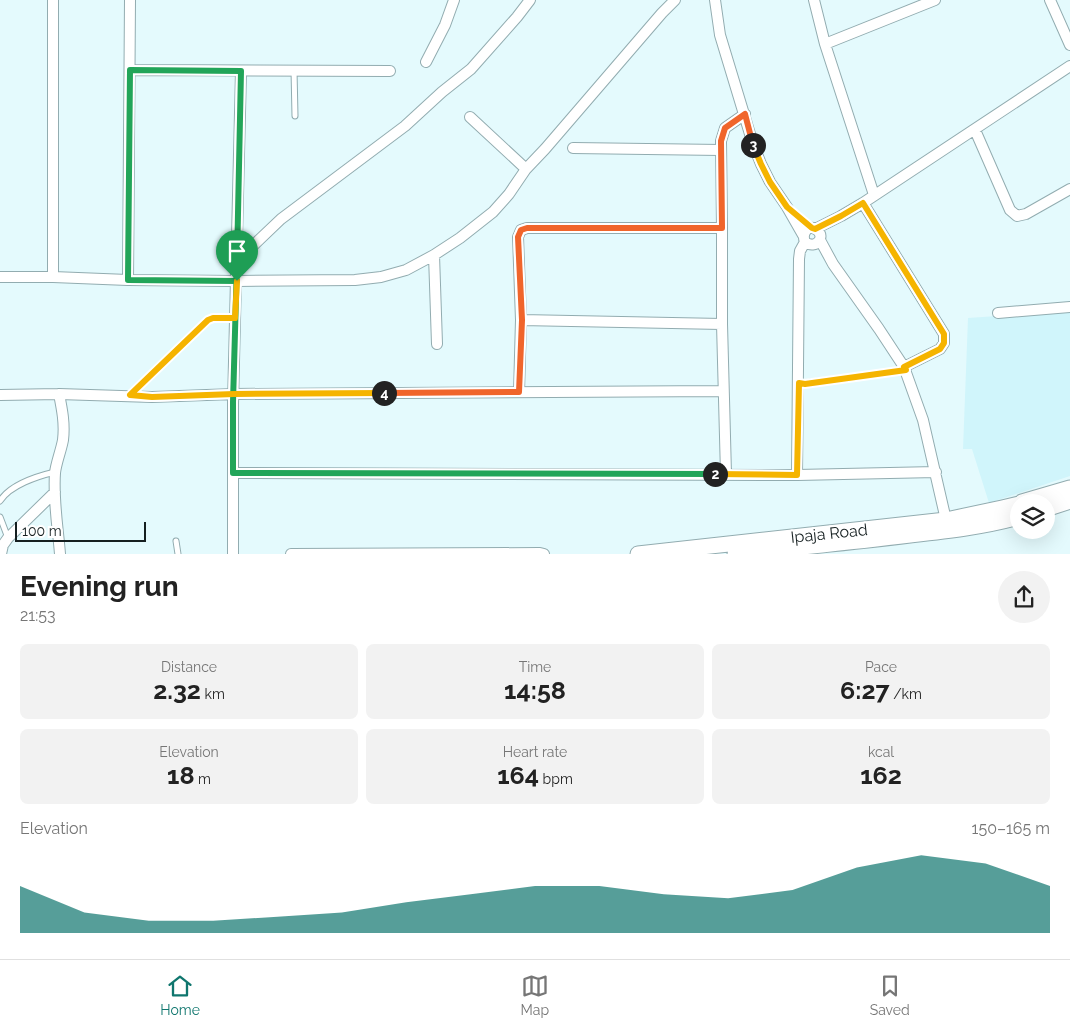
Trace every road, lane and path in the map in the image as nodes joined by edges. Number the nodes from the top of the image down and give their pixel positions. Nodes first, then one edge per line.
1 (53, 0) edge
2 (130, 0) edge
3 (454, 0) edge
4 (530, 0) edge
5 (675, 0) edge
6 (716, 0) edge
7 (814, 0) edge
8 (935, 0) edge
9 (1050, 0) edge
10 (919, 3) edge
11 (825, 44) junction
12 (1070, 45) edge
13 (426, 62) dead end
14 (1070, 66) edge
15 (130, 70) junction
16 (294, 70) junction
17 (241, 71) junction
18 (390, 71) dead end
19 (745, 114) junction
20 (295, 116) dead end
21 (470, 117) dead end
22 (975, 130) junction
23 (573, 148) dead end
24 (721, 150) junction
25 (526, 168) junction
26 (1070, 189) edge
27 (874, 195) junction
28 (863, 203) junction
29 (787, 207) junction
30 (841, 216) junction
31 (722, 228) junction
32 (813, 228) junction
33 (812, 240) junction
34 (434, 255) junction
35 (237, 261) junction
36 (0, 277) edge
37 (53, 277) junction
38 (128, 280) junction
39 (237, 281) junction
40 (1070, 307) edge
41 (998, 313) dead end
42 (235, 318) junction
43 (522, 320) junction
44 (722, 324) junction
45 (437, 344) dead end
46 (905, 368) junction
47 (799, 383) junction
48 (519, 392) junction
49 (723, 392) junction
50 (60, 394) junction
51 (234, 394) junction
52 (0, 395) edge
53 (130, 395) junction
54 (55, 472) junction
55 (936, 472) junction
56 (233, 473) junction
57 (726, 474) junction
58 (797, 475) junction
59 (1070, 488) edge
60 (55, 492) junction
61 (1055, 499) edge
62 (0, 501) edge
63 (1070, 501) edge
64 (1055, 504) edge
65 (1010, 506) edge
66 (0, 517) edge
67 (946, 520) junction
68 (1010, 520) edge
69 (8, 538) junction
70 (176, 541) dead end
71 (1, 554) edge
72 (60, 554) edge
73 (178, 554) edge
74 (233, 554) edge
75 (291, 554) edge
76 (544, 554) edge
77 (638, 554) edge
78 (735, 554) edge

1 - 37 street
2 - 15 street
3 - 13 street
4 - 35 street
5 - 25 street
6 - 19 street
7 - 11 street
8 - 10 street
9 - 12 street
10 - 11 street
11 - 27 street
14 - 22 street
15 - 17 street
15 - 38 street
16 - 17 street
16 - 18 street
16 - 20 lane
17 - 35 street
19 - 24 street
19 - 29 street
21 - 25 street
22 - 26 street
22 - 27 street
23 - 24 street
24 - 31 street
25 - 34 street
27 - 28 street
28 - 30 street
28 - 46 street
29 - 32 street
29 - 33 street
30 - 32 street
30 - 33 street
31 - 43 street
31 - 44 street
32 - 33 street
33 - 46 street
33 - 47 street
34 - 39 street
34 - 45 street
35 - 39 street
36 - 37 street
37 - 38 street
38 - 39 street
39 - 42 street
40 - 41 street
42 - 51 street
42 - 53 lane
43 - 44 street
43 - 48 street
44 - 49 street
46 - 47 lane
46 - 55 street
47 - 58 street
48 - 49 street
48 - 51 street
49 - 57 street
50 - 52 street
50 - 53 street
50 - 54 street
51 - 53 street
51 - 56 street
54 - 60 street
54 - 62 lane
55 - 58 street
55 - 67 street
56 - 57 street
56 - 74 street
57 - 58 street
59 - 61 main road, Ipaja Road
60 - 69 street
60 - 72 street
63 - 64 main road, Ipaja Road
65 - 67 main road, Ipaja Road
66 - 69 lane
67 - 77 main road, Ipaja Road
68 - 78 main road, Ipaja Road
69 - 71 street
70 - 73 lane
75 - 76 street

